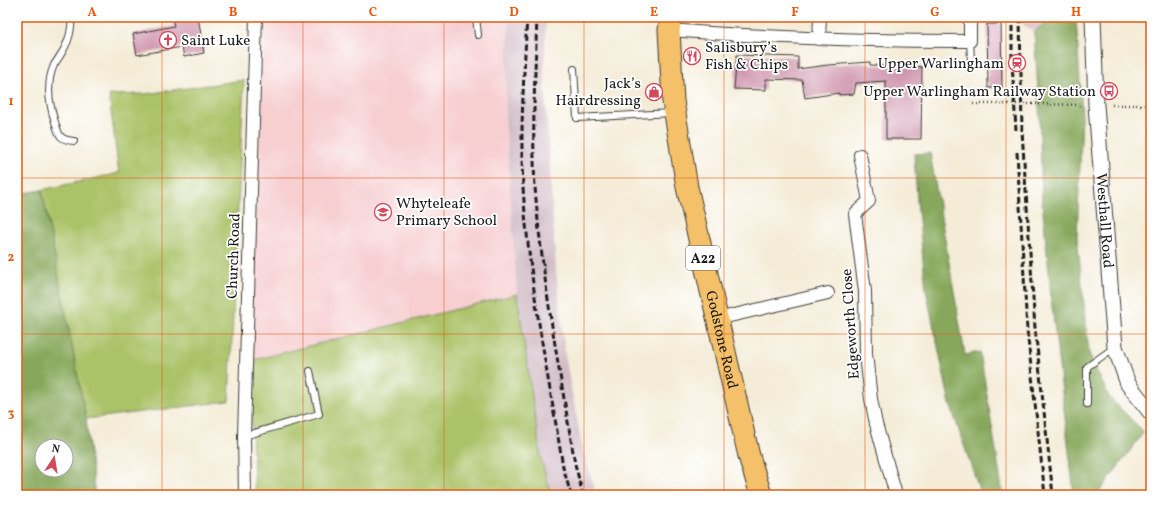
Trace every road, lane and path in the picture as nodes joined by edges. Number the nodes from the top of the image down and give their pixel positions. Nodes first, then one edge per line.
1 (72, 17) edge
2 (256, 17) edge
3 (476, 17) edge
4 (820, 17) edge
5 (970, 17) edge
6 (1093, 17) edge
7 (670, 24) edge
8 (478, 35) dead end
9 (819, 39) junction
10 (970, 41) junction
11 (971, 60) dead end
12 (574, 69) dead end
13 (973, 104) dead end
14 (1096, 105) junction
15 (1151, 105) edge
16 (674, 113) junction
17 (74, 141) dead end
18 (860, 155) dead end
19 (828, 293) dead end
20 (718, 319) junction
21 (1115, 347) junction
22 (310, 371) dead end
23 (1087, 404) dead end
24 (1151, 413) edge
25 (244, 436) junction
26 (245, 495) edge
27 (761, 495) edge
28 (896, 495) edge

1 - 17 lane
2 - 25 street, Church Road
3 - 8 lane
4 - 9 street
5 - 10 street
6 - 14 street, Westhall Road
7 - 9 street
7 - 16 highway, Godstone Road / A22
9 - 10 street
10 - 11 lane
12 - 16 lane
13 - 14 path, bridge
14 - 15 path
14 - 21 street, Westhall Road
16 - 20 highway, Godstone Road / A22
18 - 28 street, Edgeworth Close
19 - 20 street
20 - 27 highway, Godstone Road / A22
21 - 23 lane
21 - 24 street, Westhall Road
22 - 25 lane
25 - 26 street, Church Road

